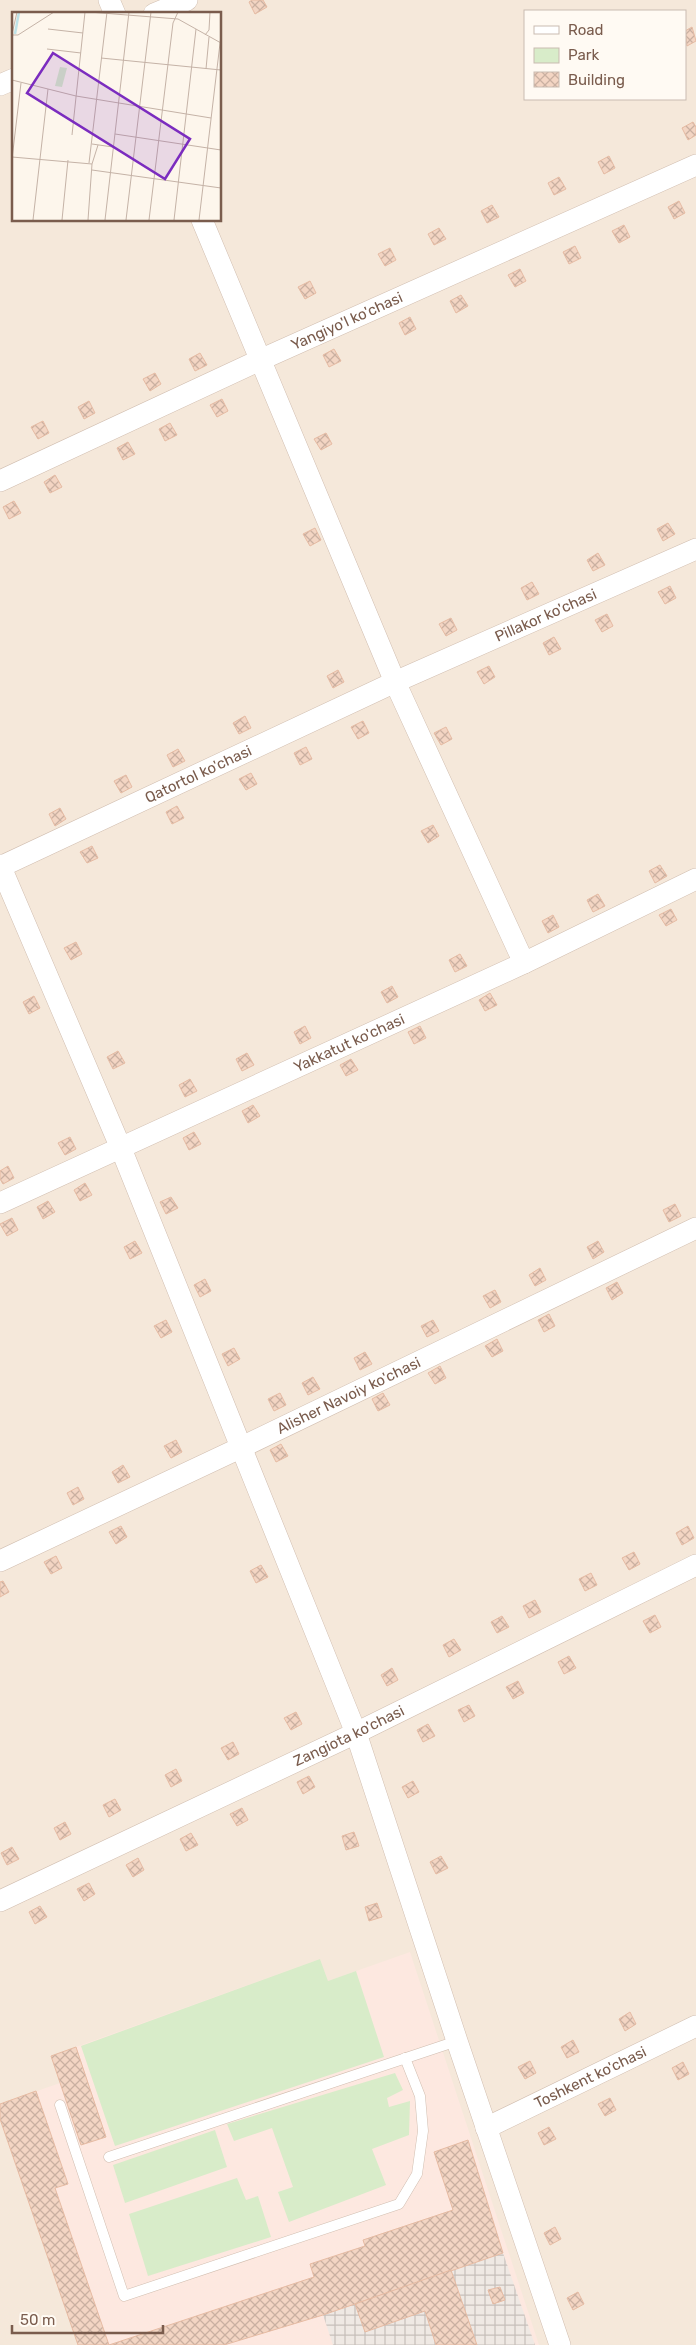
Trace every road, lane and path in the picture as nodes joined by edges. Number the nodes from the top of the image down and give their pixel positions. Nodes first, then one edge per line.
1 (109, 0) edge
2 (187, 0) edge
3 (114, 12) edge
4 (159, 12) edge
5 (12, 80) edge
6 (0, 85) edge
7 (696, 165) edge
8 (202, 221) edge
9 (260, 360) junction
10 (0, 481) edge
11 (696, 549) edge
12 (395, 682) junction
13 (0, 866) edge
14 (693, 887) edge
15 (524, 963) junction
16 (120, 1146) junction
17 (0, 1203) edge
18 (696, 1228) edge
19 (242, 1447) junction
20 (0, 1561) edge
21 (696, 1565) edge
22 (356, 1732) junction
23 (0, 1901) edge
24 (696, 2026) edge
25 (457, 2041) junction
26 (404, 2058) junction
27 (60, 2105) dead end
28 (486, 2128) junction
29 (109, 2157) dead end
30 (560, 2345) edge

1 - 3 street
2 - 4 street
5 - 6 street
7 - 9 street, Yangiyo'l ko'chasi
8 - 9 street
9 - 10 street, Yangiyo'l ko'chasi
9 - 12 street
11 - 12 street, Pillakor ko'chasi
12 - 13 street, Qatortol ko'chasi
12 - 15 street
13 - 16 street
14 - 15 street, Yakkatut ko'chasi
15 - 16 street, Yakkatut ko'chasi
16 - 17 street, Yakkatut ko'chasi
16 - 19 street
18 - 19 street, Alisher Navoiy ko'chasi
19 - 20 street, Alisher Navoiy ko'chasi
19 - 22 street
21 - 22 street, Zangiota ko'chasi
22 - 23 street, Zangiota ko'chasi
22 - 25 street
24 - 28 street, Toshkent ko'chasi
25 - 26 lane
25 - 28 street
26 - 27 lane
26 - 29 lane
28 - 30 street

